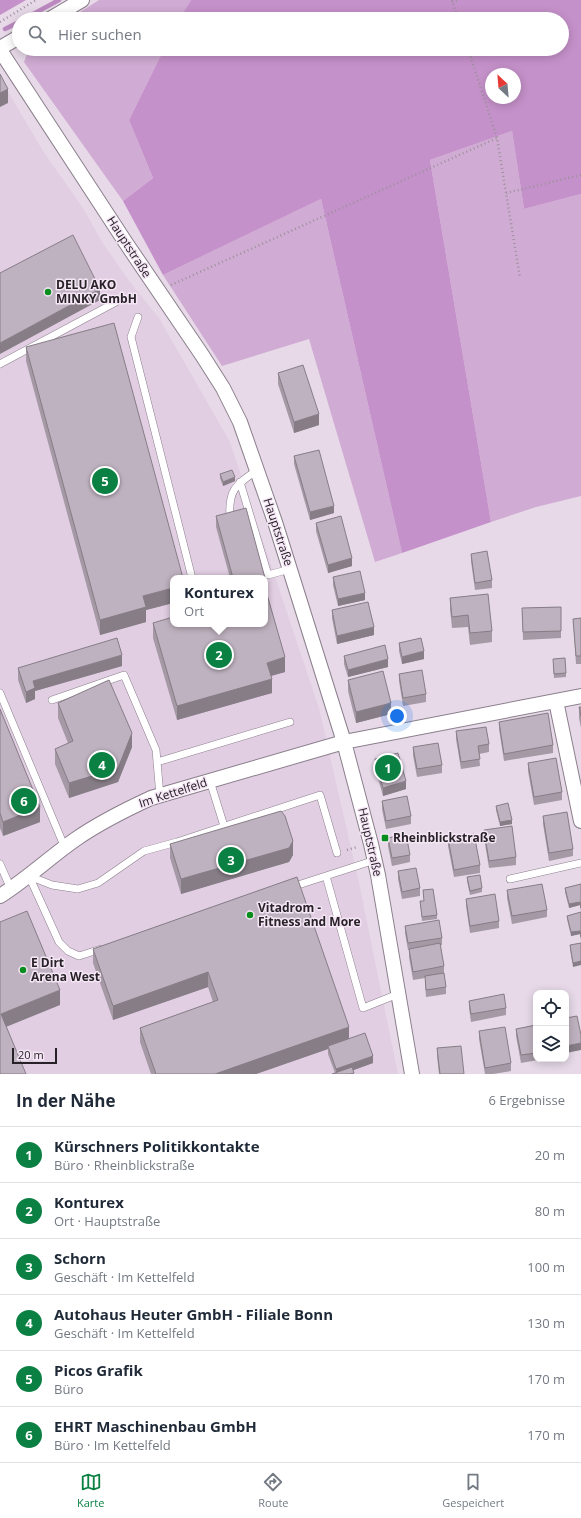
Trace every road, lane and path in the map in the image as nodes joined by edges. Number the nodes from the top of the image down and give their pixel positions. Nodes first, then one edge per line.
1 (36, 0) edge
2 (82, 0) edge
3 (458, 0) edge
4 (452, 1) edge
5 (16, 12) edge
6 (62, 12) edge
7 (456, 12) edge
8 (12, 15) edge
9 (0, 22) edge
10 (12, 41) edge
11 (0, 49) edge
12 (470, 56) edge
13 (497, 138) junction
14 (581, 175) edge
15 (506, 193) junction
16 (520, 278) dead end
17 (158, 291) junction
18 (116, 302) dead end
19 (138, 317) dead end
20 (0, 364) edge
21 (256, 470) junction
22 (240, 482) junction
23 (230, 517) edge
24 (290, 569) junction
25 (191, 575) edge
26 (0, 693) edge
27 (581, 696) edge
28 (52, 700) dead end
29 (556, 701) junction
30 (290, 722) dead end
31 (344, 742) junction
32 (157, 762) junction
33 (210, 781) junction
34 (160, 796) junction
35 (581, 821) edge
36 (224, 826) junction
37 (65, 848) junction
38 (337, 853) dead end
39 (375, 860) junction
40 (581, 862) edge
41 (0, 864) edge
42 (29, 876) junction
43 (326, 876) junction
44 (510, 879) dead end
45 (281, 890) edge
46 (6, 892) edge
47 (109, 946) edge
48 (398, 994) junction
49 (412, 1074) edge

1 - 5 path
2 - 6 street
3 - 4 path
4 - 7 path
8 - 9 path
10 - 11 street
11 - 17 street, Hauptstraße
12 - 13 path
13 - 15 path
13 - 17 path
14 - 15 path
15 - 16 path
17 - 21 street, Hauptstraße
18 - 20 lane
19 - 25 lane
21 - 22 lane
21 - 24 street, Hauptstraße
22 - 23 lane
22 - 24 lane
24 - 31 street, Hauptstraße
26 - 37 lane
27 - 29 street
28 - 32 lane
29 - 31 street
29 - 35 street
30 - 32 lane
31 - 33 street, Im Kettelfeld
31 - 39 street, Hauptstraße
32 - 34 lane
33 - 34 street, Im Kettelfeld
33 - 36 lane
34 - 37 street, Im Kettelfeld
36 - 38 lane
36 - 42 lane
37 - 42 street, Im Kettelfeld
39 - 43 lane
39 - 48 street, Hauptstraße
40 - 44 lane
41 - 46 lane
42 - 46 street, Im Kettelfeld
42 - 47 lane
43 - 45 lane
43 - 48 lane
48 - 49 street, Hauptstraße

